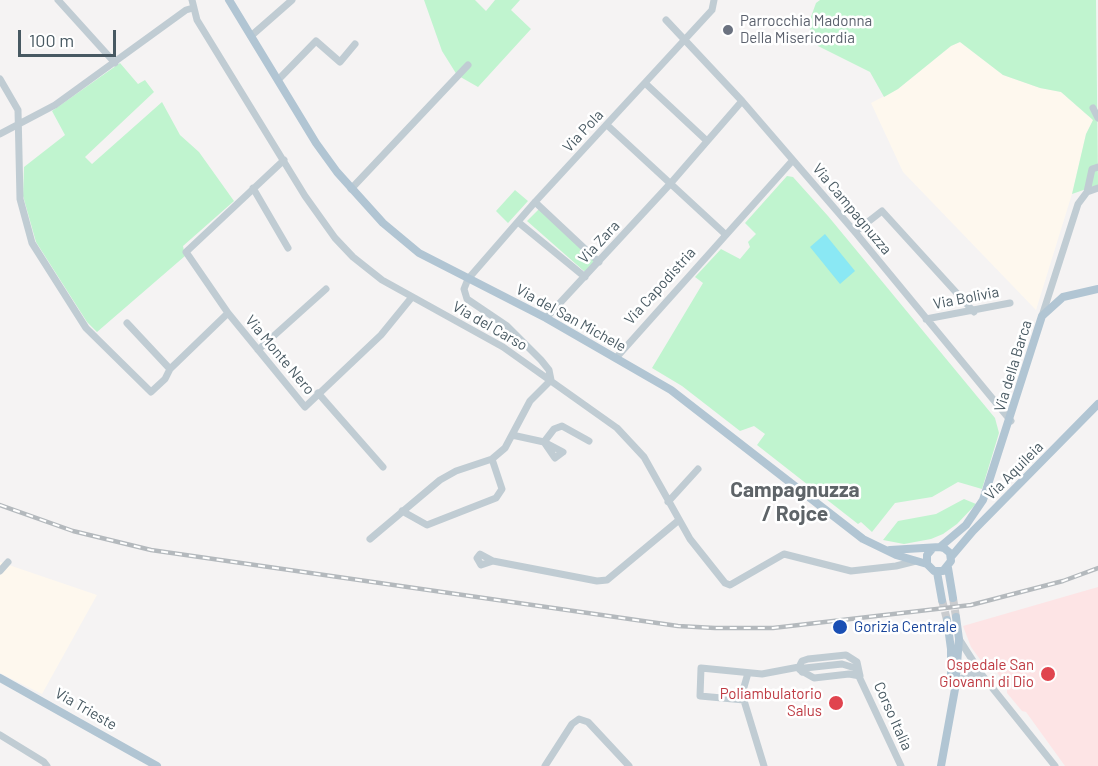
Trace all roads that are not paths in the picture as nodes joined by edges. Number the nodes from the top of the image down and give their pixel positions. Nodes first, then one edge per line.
1 (58, 0) edge
2 (192, 0) edge
3 (229, 0) edge
4 (292, 0) edge
5 (714, 0) edge
6 (193, 9) junction
7 (666, 20) dead end
8 (251, 36) junction
9 (684, 39) junction
10 (356, 44) dead end
11 (115, 63) junction
12 (468, 65) dead end
13 (0, 79) edge
14 (278, 80) junction
15 (645, 83) junction
16 (741, 101) junction
17 (1093, 108) dead end
18 (1098, 118) edge
19 (18, 124) junction
20 (608, 125) junction
21 (0, 134) edge
22 (707, 141) junction
23 (284, 160) junction
24 (793, 160) junction
25 (1098, 167) edge
26 (670, 184) junction
27 (253, 188) junction
28 (1098, 188) edge
29 (351, 189) junction
30 (1087, 192) junction
31 (535, 202) junction
32 (518, 222) junction
33 (855, 232) junction
34 (725, 234) junction
35 (288, 248) dead end
36 (599, 262) junction
37 (585, 277) junction
38 (468, 279) junction
39 (326, 289) dead end
40 (1098, 289) edge
41 (412, 297) junction
42 (1010, 303) dead end
43 (974, 312) junction
44 (228, 313) junction
45 (1042, 316) junction
46 (546, 318) junction
47 (926, 319) junction
48 (127, 323) dead end
49 (258, 350) junction
50 (616, 358) junction
51 (170, 369) junction
52 (551, 380) junction
53 (318, 393) junction
54 (1098, 404) edge
55 (1011, 421) junction
56 (512, 435) junction
57 (589, 441) dead end
58 (492, 459) junction
59 (383, 467) dead end
60 (698, 469) dead end
61 (667, 500) junction
62 (402, 511) junction
63 (679, 520) junction
64 (370, 539) dead end
65 (937, 547) junction
66 (884, 549) junction
67 (951, 557) junction
68 (493, 561) dead end
69 (916, 561) junction
70 (8, 562) dead end
71 (927, 564) junction
72 (948, 568) junction
73 (0, 571) edge
74 (937, 572) junction
75 (953, 598) tunnel mouth
76 (942, 600) tunnel mouth
77 (956, 617) tunnel mouth
78 (946, 620) tunnel mouth
79 (959, 639) junction
80 (800, 670) junction
81 (748, 673) junction
82 (982, 675) junction
83 (860, 676) junction
84 (0, 678) edge
85 (956, 681) junction
86 (744, 700) junction
87 (0, 735) edge
88 (47, 766) edge
89 (157, 766) edge
90 (545, 766) edge
91 (629, 766) edge
92 (764, 766) edge
93 (901, 766) edge
94 (939, 766) edge
95 (1055, 766) edge

1 - 11 street
2 - 6 street, Via del Carso
3 - 8 main road, Via del San Michele
4 - 8 street
5 - 9 street, Via Pola
6 - 11 street
6 - 23 street, Via del Carso
7 - 9 street, Via Campagnuzza
8 - 14 main road, Via del San Michele
9 - 15 street, Via Pola
9 - 16 street, Via Campagnuzza
10 - 14 street
11 - 19 street
12 - 29 street
13 - 19 street
14 - 29 main road, Via del San Michele
15 - 20 street, Via Pola
15 - 22 street
16 - 22 street, Via Zara
16 - 24 street, Via Campagnuzza
17 - 18 street
19 - 21 street
19 - 51 street, Via Monte Nero
20 - 26 street
20 - 31 street, Via Pola
22 - 26 street, Via Zara
23 - 27 street
23 - 41 street, Via del Carso
24 - 33 street, Via Campagnuzza
24 - 34 street, Via Capodistria
25 - 30 street, Via della Barca
26 - 34 street
26 - 36 street, Via Zara
27 - 35 street
27 - 44 street
28 - 30 street
29 - 38 main road, Via del San Michele
30 - 45 street, Via della Barca
31 - 32 street, Via Pola
31 - 36 street
32 - 37 street
32 - 38 street, Via Pola
33 - 43 street
33 - 47 street, Via Campagnuzza
34 - 50 street, Via Capodistria
36 - 37 street, Via Zara
37 - 46 street, Via Zara
38 - 46 main road, Via del San Michele
38 - 52 street
39 - 49 street
40 - 45 main road
41 - 52 street, Via del Carso
41 - 53 street, Via Monte Nero
42 - 43 street, Via Bolivia
43 - 47 street, Via Bolivia
44 - 49 street, Via Monte Nero
44 - 51 street, Via Monte Nero
45 - 55 main road, Via della Barca
46 - 50 main road, Via del San Michele
47 - 55 street, Via Campagnuzza
48 - 51 street
49 - 53 street, Via Monte Nero
50 - 66 main road, Via del San Michele
52 - 56 street
52 - 61 street, Via del Carso
53 - 59 street, Via Monte Nero
54 - 67 main road, Via Aquileia
55 - 65 main road, Via della Barca
56 - 57 street
56 - 58 street
58 - 62 street
58 - 62 street
60 - 61 street
61 - 63 street, Via del Carso
62 - 64 street
63 - 68 street
63 - 69 street, Via del Carso
65 - 66 main road, Via del San Michele
65 - 67 main road
65 - 71 main road
66 - 69 main road, Via del San Michele
67 - 72 main road
69 - 71 main road, Via del San Michele
70 - 73 street
71 - 74 main road
72 - 74 main road
72 - 75 main road
74 - 76 main road
77 - 79 main road
78 - 94 main road
79 - 82 street
79 - 85 main road
80 - 81 street
80 - 83 street
80 - 83 street
81 - 86 street
81 - 86 street
82 - 85 street
82 - 95 street
83 - 93 street, Corso Italia
84 - 89 main road, Via Trieste
85 - 94 main road
86 - 92 street
87 - 88 street
90 - 91 street

